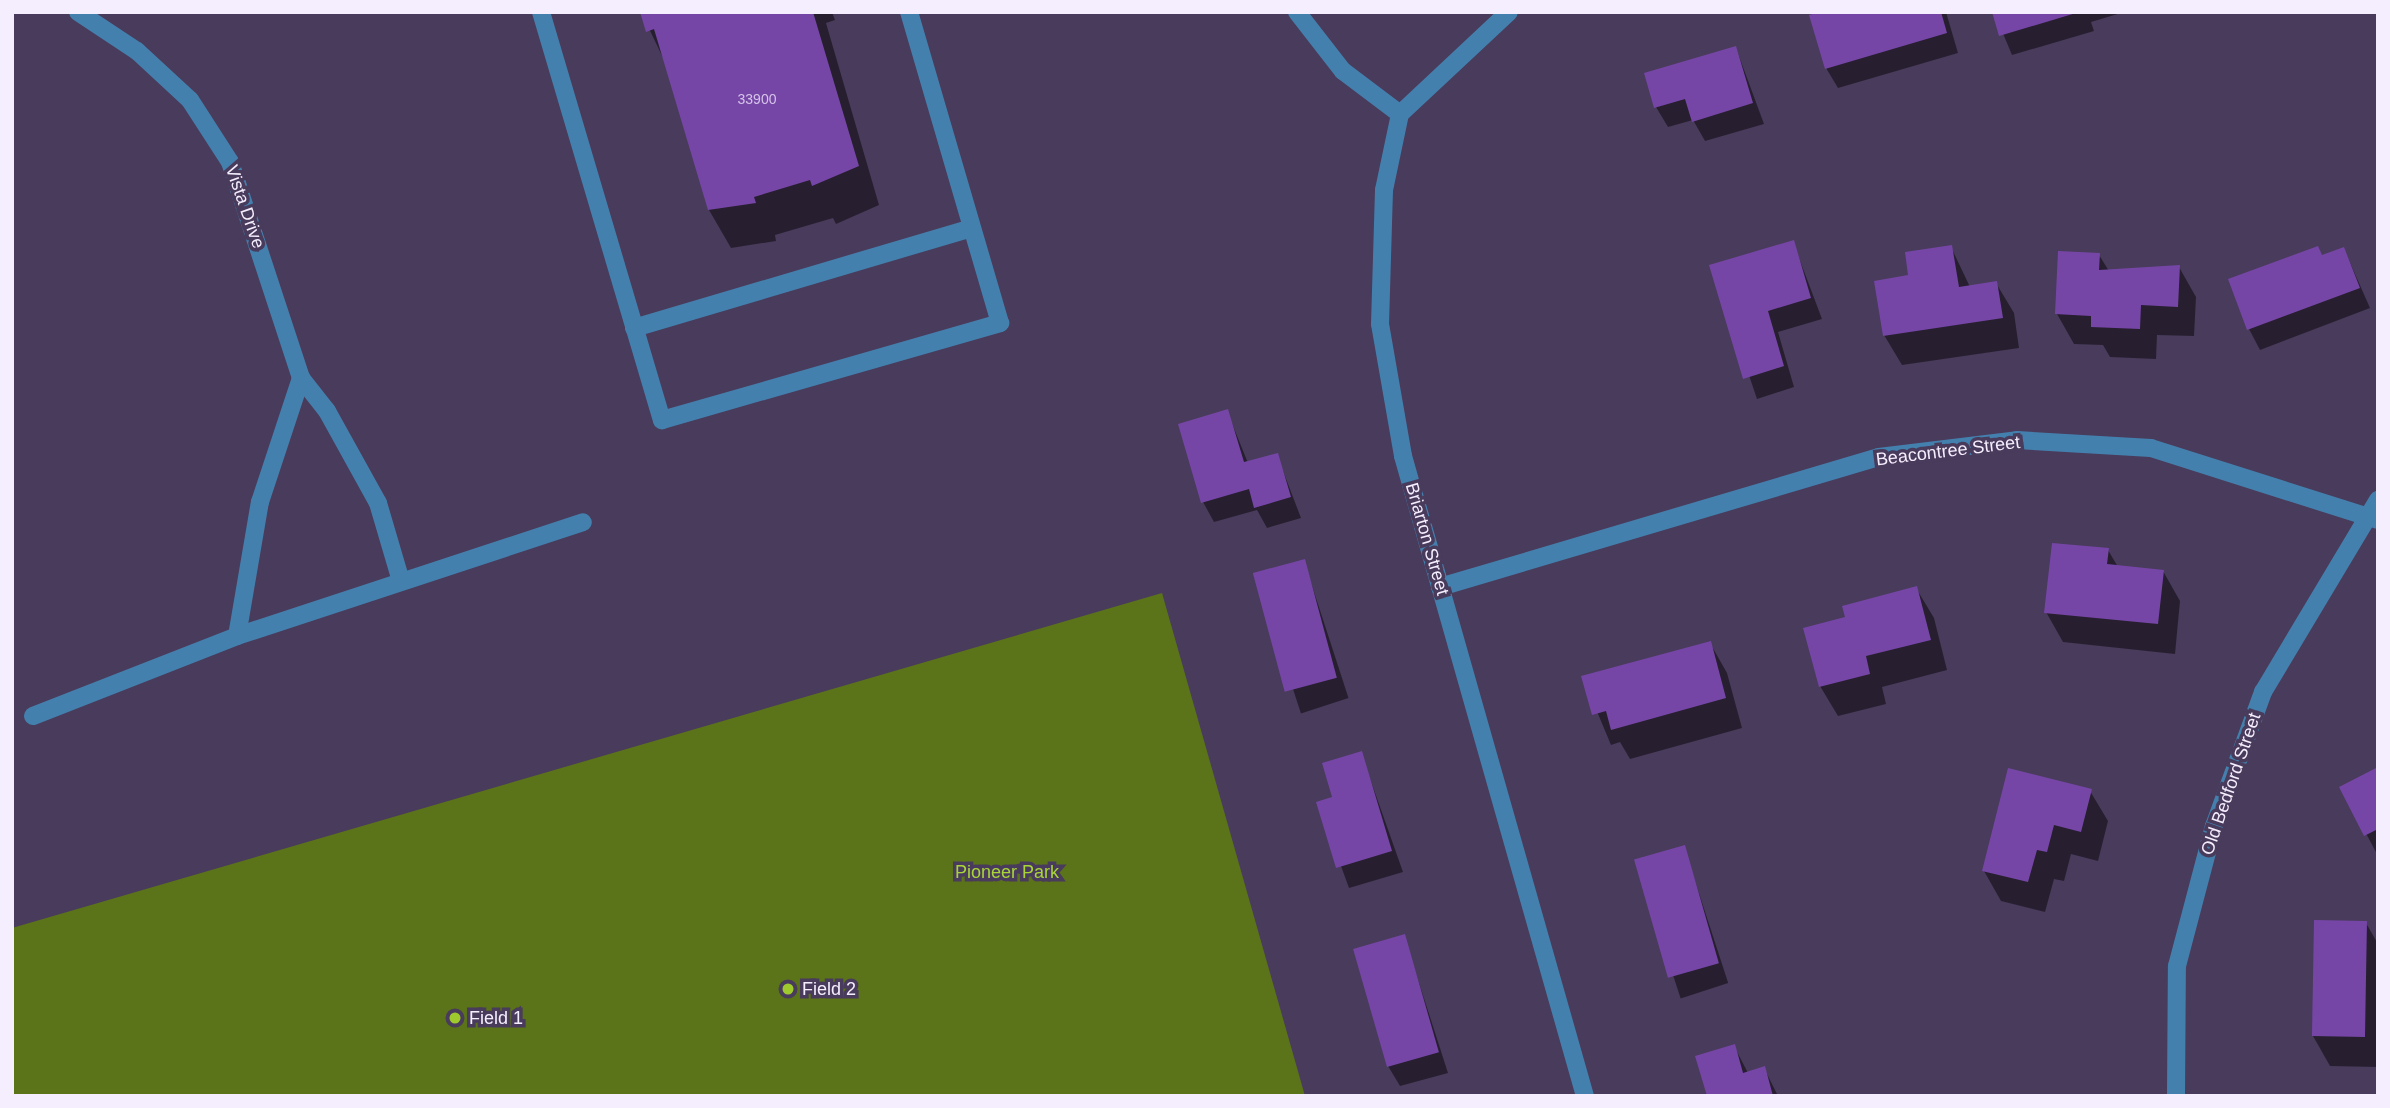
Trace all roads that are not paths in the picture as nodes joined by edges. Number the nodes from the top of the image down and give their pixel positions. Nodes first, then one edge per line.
1 (78, 12) edge
2 (541, 12) edge
3 (909, 12) edge
4 (1297, 12) edge
5 (1509, 12) edge
6 (1400, 114) junction
7 (972, 228) junction
8 (634, 328) junction
9 (301, 379) junction
10 (2375, 511) edge
11 (583, 522) dead end
12 (401, 581) junction
13 (1440, 587) junction
14 (237, 636) junction
15 (33, 716) dead end
16 (1585, 1096) edge
17 (2176, 1096) edge

1 - 9 street, Vista Drive
2 - 8 street
3 - 7 street
4 - 6 street
5 - 6 street
6 - 13 street, Briarton Street
7 - 8 street
7 - 8 street
9 - 12 street, Vista Drive
9 - 14 street
10 - 13 street, Beacontree Street
10 - 17 street, Old Bedford Street
11 - 12 street
12 - 14 street
13 - 16 street, Briarton Street
14 - 15 street

